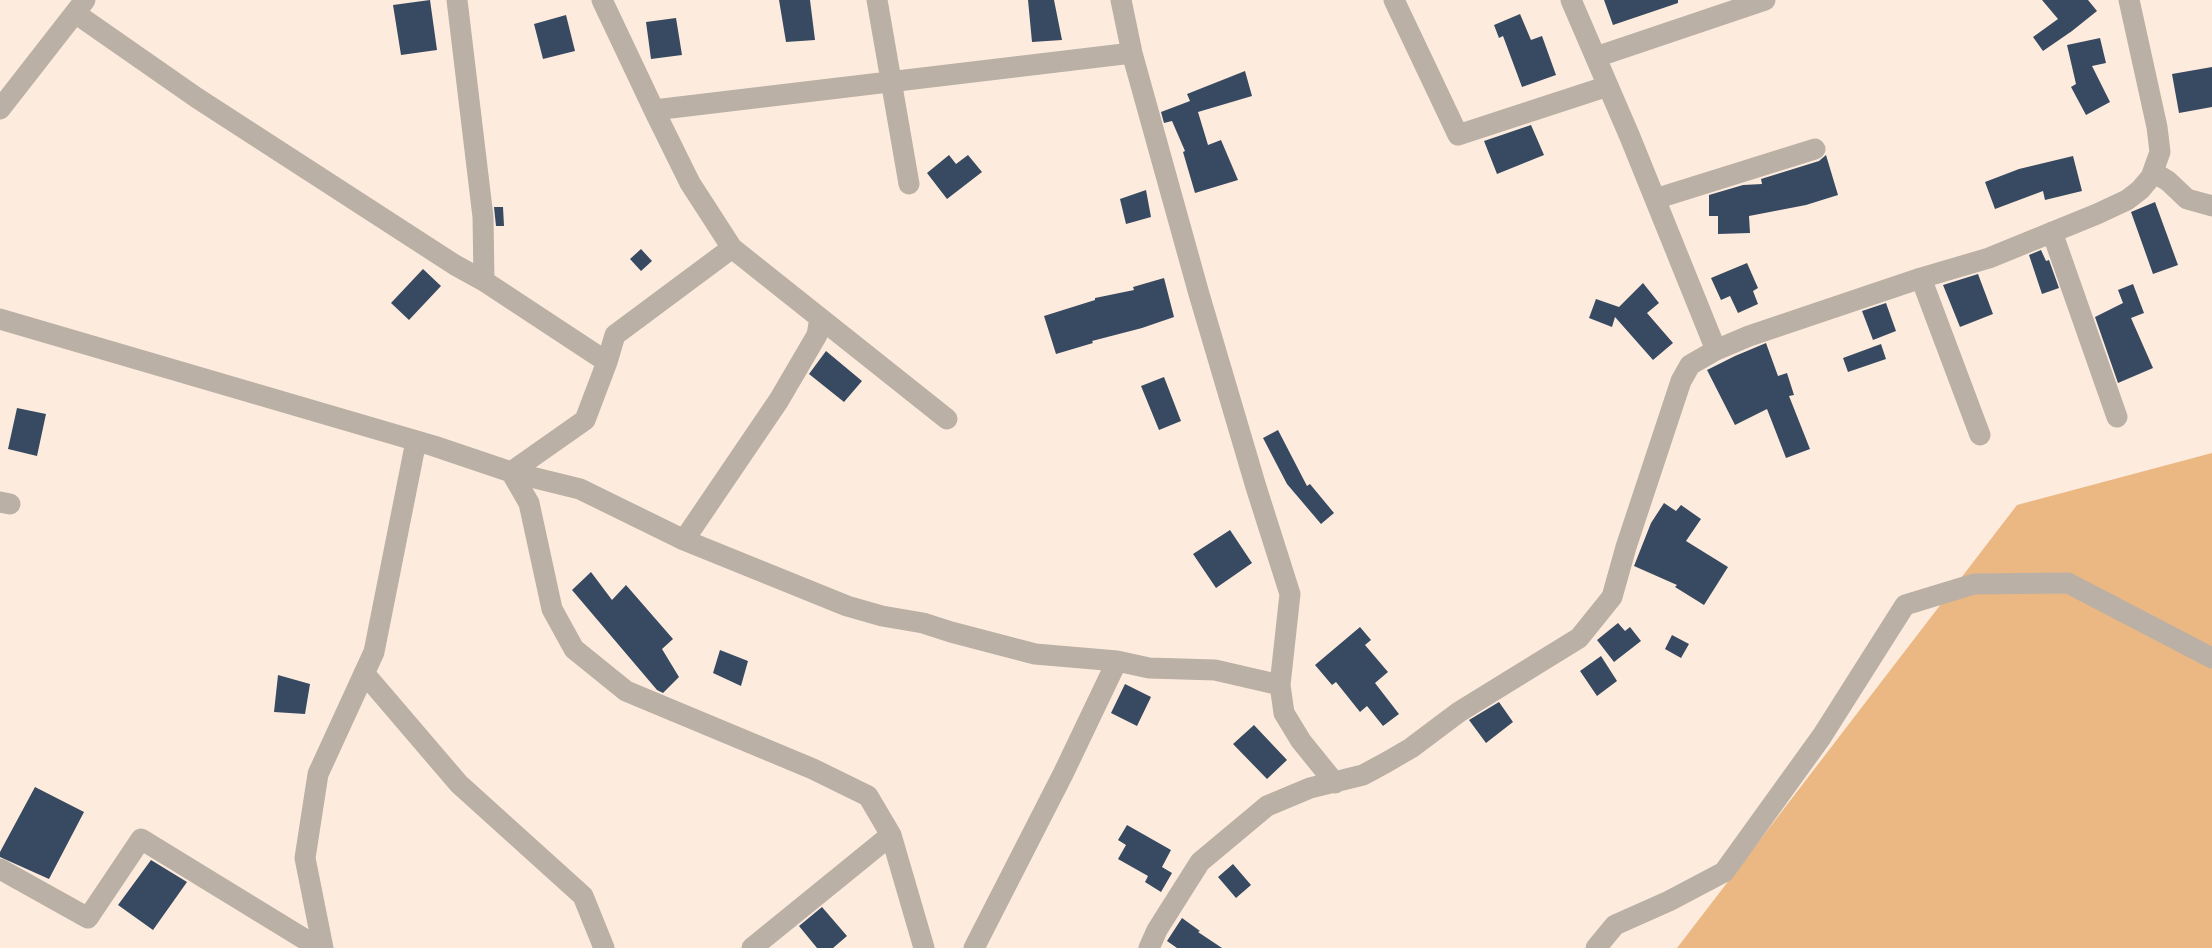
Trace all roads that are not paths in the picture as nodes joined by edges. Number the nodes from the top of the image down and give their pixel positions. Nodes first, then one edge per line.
1 (457, 0) edge
2 (602, 0) edge
3 (877, 0) edge
4 (1121, 0) edge
5 (1394, 0) edge
6 (1571, 0) edge
7 (1766, 0) edge
8 (2129, 0) edge
9 (1737, 5) edge
10 (80, 6) edge
11 (1132, 53) junction
12 (1596, 57) junction
13 (890, 83) junction
14 (1608, 86) junction
15 (0, 109) edge
16 (654, 110) junction
17 (1814, 149) dead end
18 (2153, 172) junction
19 (909, 184) dead end
20 (1655, 200) junction
21 (2212, 206) edge
22 (2052, 232) junction
23 (732, 248) junction
24 (1920, 278) junction
25 (484, 281) junction
26 (820, 318) junction
27 (0, 320) edge
28 (1716, 350) junction
29 (607, 362) junction
30 (2117, 417) dead end
31 (947, 419) dead end
32 (1980, 435) dead end
33 (416, 441) junction
34 (511, 472) junction
35 (684, 540) junction
36 (2212, 658) edge
37 (1117, 660) junction
38 (364, 672) junction
39 (1280, 685) junction
40 (1335, 783) junction
41 (890, 835) junction
42 (0, 869) edge
43 (320, 948) edge
44 (324, 948) edge
45 (604, 948) edge
46 (752, 948) edge
47 (924, 948) edge
48 (974, 948) edge
49 (1149, 948) edge
50 (1596, 948) edge

1 - 25 street
2 - 16 street
3 - 13 street
4 - 11 street
5 - 14 street
6 - 12 street
7 - 9 street
8 - 18 street
9 - 12 street
10 - 15 street
10 - 25 street
11 - 13 street
11 - 39 street
12 - 14 street
13 - 16 street
13 - 19 street
14 - 20 street
16 - 23 street
17 - 20 street
18 - 21 street
18 - 22 street
20 - 28 street
22 - 24 street
22 - 30 street
23 - 26 street
23 - 29 street
24 - 28 street
24 - 32 street
25 - 29 street
26 - 31 street
26 - 35 street
27 - 33 street
28 - 40 street
29 - 34 street
33 - 34 street
33 - 38 street
34 - 35 street
34 - 41 street
35 - 37 street
36 - 50 street
37 - 39 street
37 - 48 street
38 - 44 street
38 - 45 street
39 - 40 street
40 - 49 street
41 - 46 street
41 - 47 street
42 - 43 street

